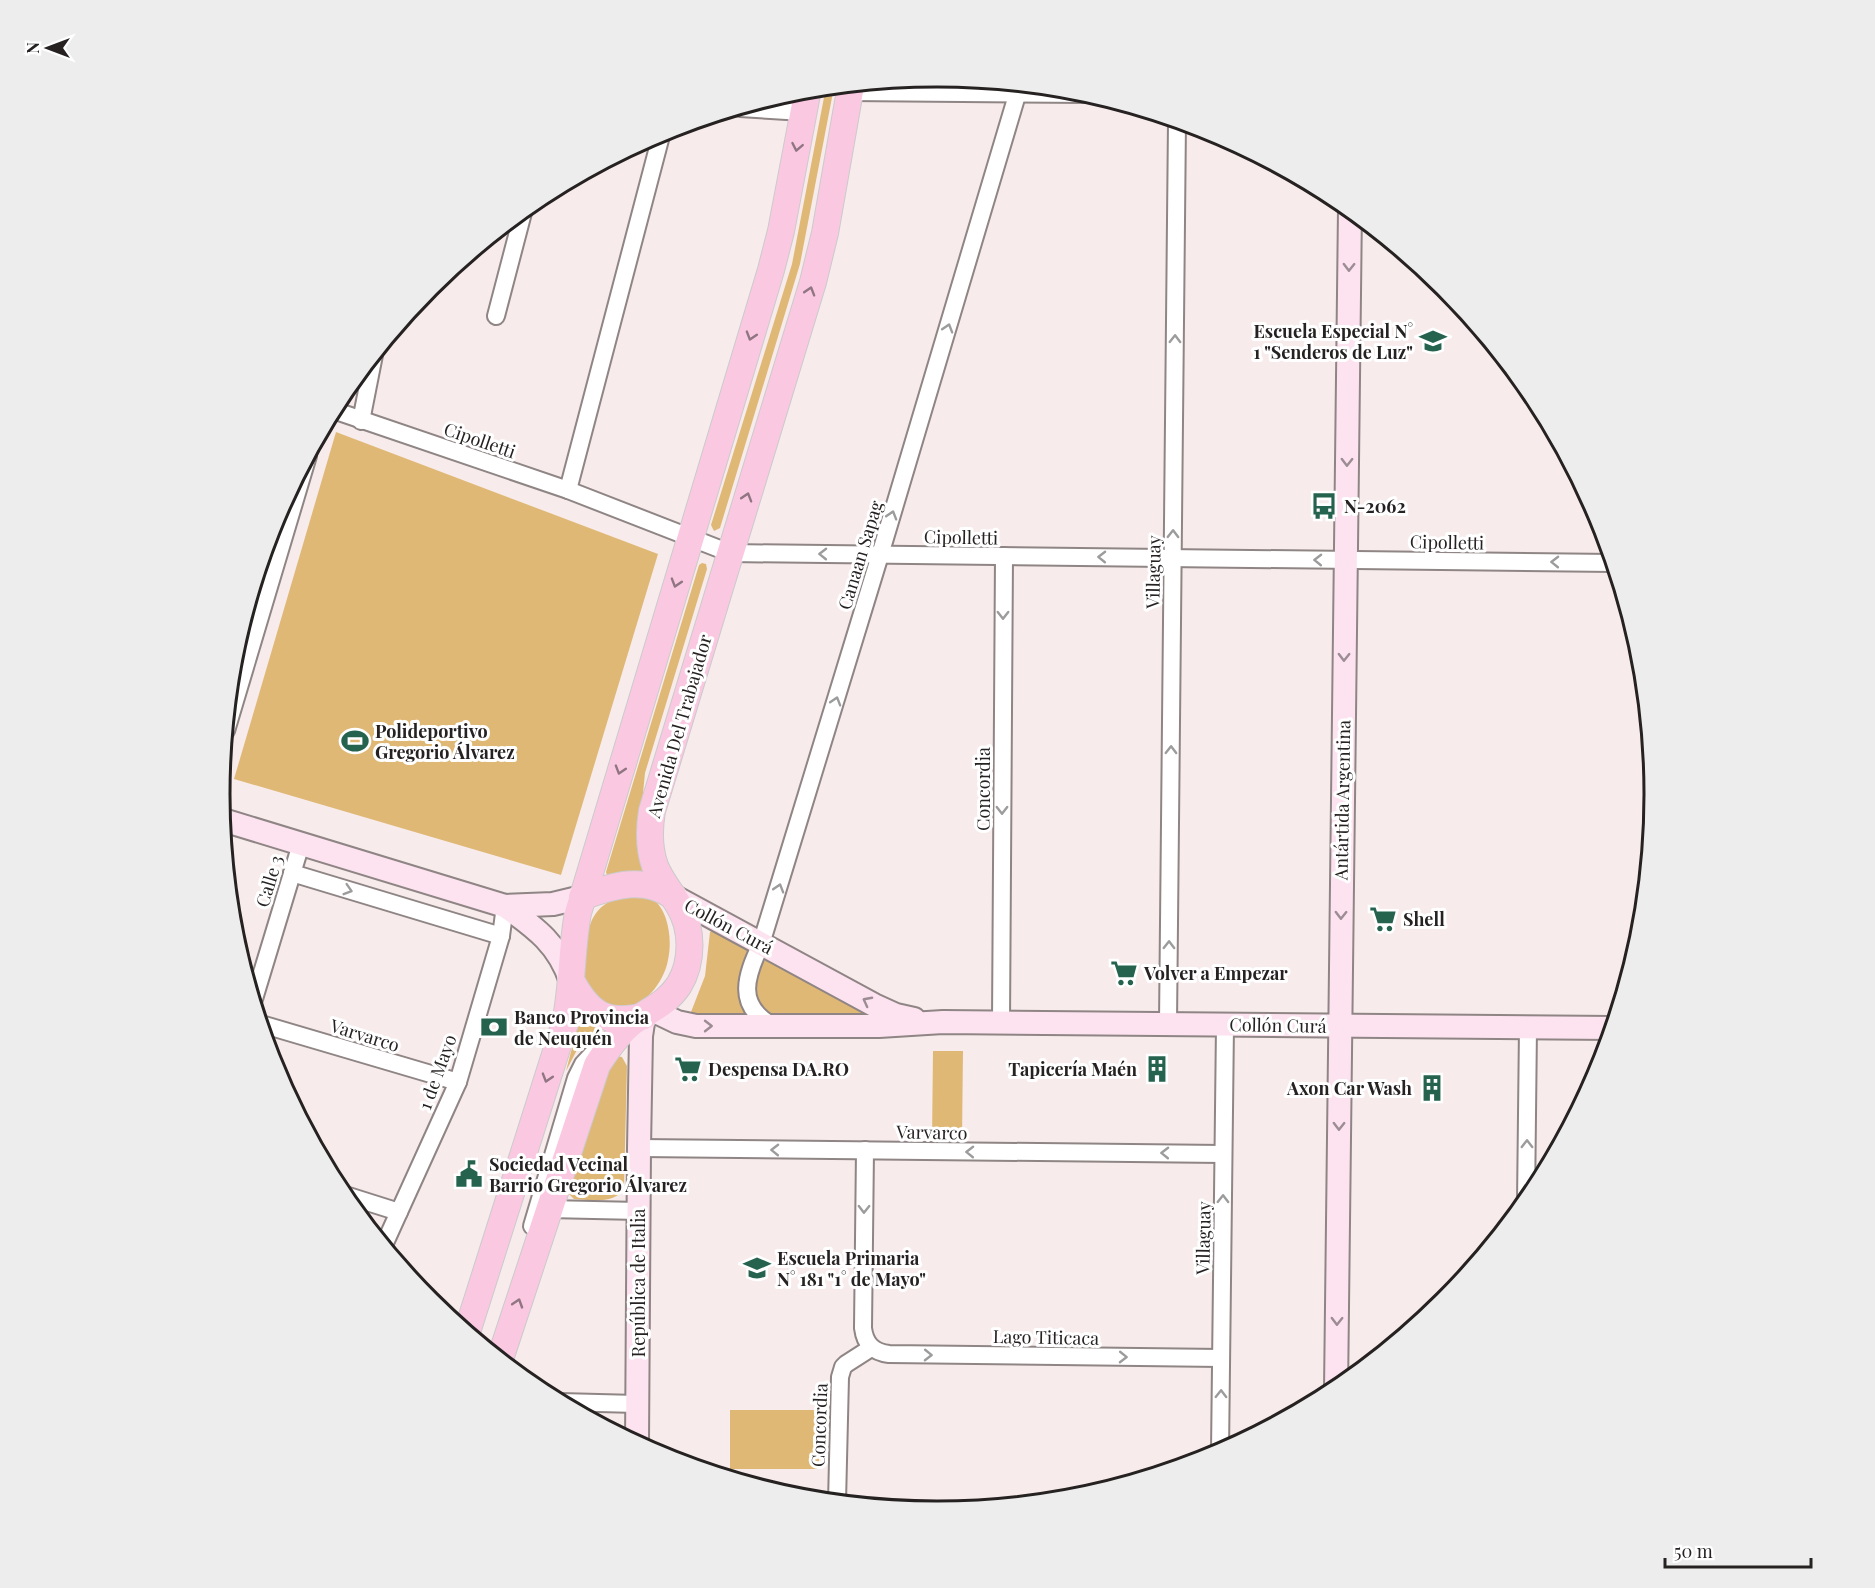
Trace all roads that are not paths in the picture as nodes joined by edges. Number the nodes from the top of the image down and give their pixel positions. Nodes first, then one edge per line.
1 (907, 88) edge
2 (978, 89) edge
3 (1018, 92) edge
4 (849, 93) edge
5 (805, 101) edge
6 (1177, 129) edge
7 (659, 145) edge
8 (1350, 220) edge
9 (520, 224) edge
10 (496, 316) dead end
11 (370, 373) edge
12 (342, 414) edge
13 (361, 421) junction
14 (568, 490) junction
15 (296, 497) edge
16 (690, 539) junction
17 (730, 553) junction
18 (880, 555) junction
19 (1004, 556) junction
20 (1173, 558) junction
21 (1345, 560) junction
22 (1606, 563) edge
23 (239, 686) edge
24 (231, 823) edge
25 (301, 844) junction
26 (292, 873) junction
27 (673, 896) junction
28 (582, 897) junction
29 (505, 906) junction
30 (501, 936) junction
31 (761, 944) junction
32 (572, 982) junction
33 (258, 986) edge
34 (648, 1013) junction
35 (943, 1022) junction
36 (1001, 1023) junction
37 (1168, 1024) junction
38 (1225, 1024) junction
39 (773, 1026) junction
40 (1340, 1026) junction
41 (270, 1027) edge
42 (1528, 1027) junction
43 (1604, 1028) edge
44 (458, 1082) junction
45 (639, 1148) junction
46 (866, 1150) junction
47 (1223, 1154) junction
48 (1526, 1185) edge
49 (359, 1199) edge
50 (639, 1211) junction
51 (399, 1212) junction
52 (540, 1218) junction
53 (388, 1237) edge
54 (469, 1324) edge
55 (871, 1348) junction
56 (503, 1352) edge
57 (1221, 1358) junction
58 (1336, 1378) edge
59 (578, 1402) edge
60 (637, 1404) junction
61 (637, 1433) edge
62 (1220, 1442) edge
63 (837, 1494) edge

1 - 2 street
18 -> 3 street, Canaan Sapag
17 -> 4 main road, Avenida Del Trabajador
5 -> 16 main road
20 -> 6 street, Villaguay
7 - 14 street
8 -> 21 main road, Antártida Argentina
9 - 10 street
11 - 13 street
12 - 13 street, Cipolletti
13 - 14 street, Cipolletti
14 - 16 street, Cipolletti
15 - 23 street
16 - 17 street, Cipolletti
16 -> 28 main road
18 -> 17 street, Cipolletti
17 - 27 main road, Avenida Del Trabajador
18 - 19 street, Cipolletti
31 -> 18 street, Canaan Sapag
20 -> 19 street, Cipolletti
19 -> 36 street, Concordia
21 -> 20 street, Cipolletti
37 -> 20 street, Villaguay
22 -> 21 street, Cipolletti
21 -> 40 main road, Antártida Argentina
24 - 25 main road, Collón Curá
25 - 26 street, Calle 3
25 - 29 main road, Collón Curá
26 -> 30 street
26 - 33 street, Calle 3
27 - 28 main road, Collón Curá
27 - 31 main road, Collón Curá
27 - 34 main road, Avenida Del Trabajador
28 - 29 main road, Collón Curá
28 - 32 main road
29 - 30 street, 1 de Mayo
29 - 32 main road, Collón Curá
30 - 44 street, 1 de Mayo
35 -> 31 main road, Collón Curá
31 - 39 street, Canaan Sapag
32 - 34 main road, Collón Curá
32 -> 54 main road
34 -> 39 main road, Collón Curá
34 - 45 main road, República de Italia
34 - 52 main road, Avenida Del Trabajador
35 - 36 main road, Collón Curá
35 - 39 main road, Collón Curá
36 - 37 main road, Collón Curá
37 - 38 main road, Collón Curá
38 - 40 main road, Collón Curá
38 - 47 street, Villaguay
40 - 42 main road, Collón Curá
40 -> 58 main road, Antártida Argentina
41 - 44 street, Varvarco
42 - 43 main road, Collón Curá
48 -> 42 street
44 - 51 street, 1 de Mayo
46 -> 45 street, Varvarco
45 - 50 main road, República de Italia
47 -> 46 street, Varvarco
46 -> 55 street
57 -> 47 street, Villaguay
49 - 51 street
50 - 52 street
50 - 60 main road, República de Italia
51 - 53 street, 1 de Mayo
52 - 52 street
56 -> 52 main road, Avenida Del Trabajador
55 -> 57 street, Lago Titicaca
55 - 63 street, Concordia
62 -> 57 street, Villaguay
59 - 60 street
60 - 61 main road, República de Italia

